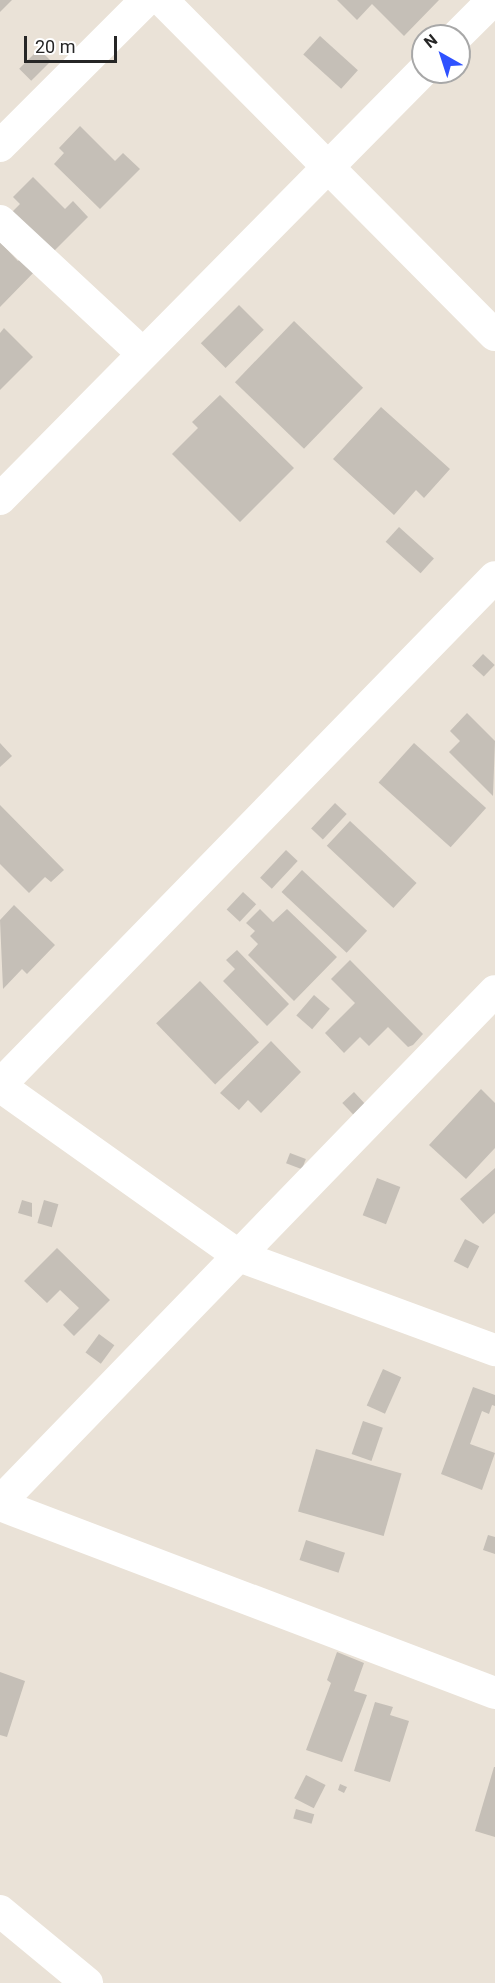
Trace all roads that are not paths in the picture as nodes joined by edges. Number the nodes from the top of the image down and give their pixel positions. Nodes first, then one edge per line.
1 (146, 0) edge
2 (162, 0) edge
3 (493, 0) edge
4 (469, 24) edge
5 (411, 82) edge
6 (0, 146) edge
7 (328, 167) junction
8 (0, 221) edge
9 (495, 335) edge
10 (143, 354) junction
11 (0, 499) edge
12 (495, 577) edge
13 (495, 991) edge
14 (0, 1085) edge
15 (238, 1256) junction
16 (495, 1350) edge
17 (0, 1503) edge
18 (495, 1693) edge
19 (0, 1911) edge
20 (87, 1983) edge

1 - 6 street
2 - 7 street
3 - 4 street
5 - 7 street
7 - 9 street
7 - 10 street
8 - 10 street
10 - 11 street
12 - 14 street
13 - 15 street
14 - 15 street
15 - 16 street
15 - 17 street
17 - 18 street
19 - 20 street

